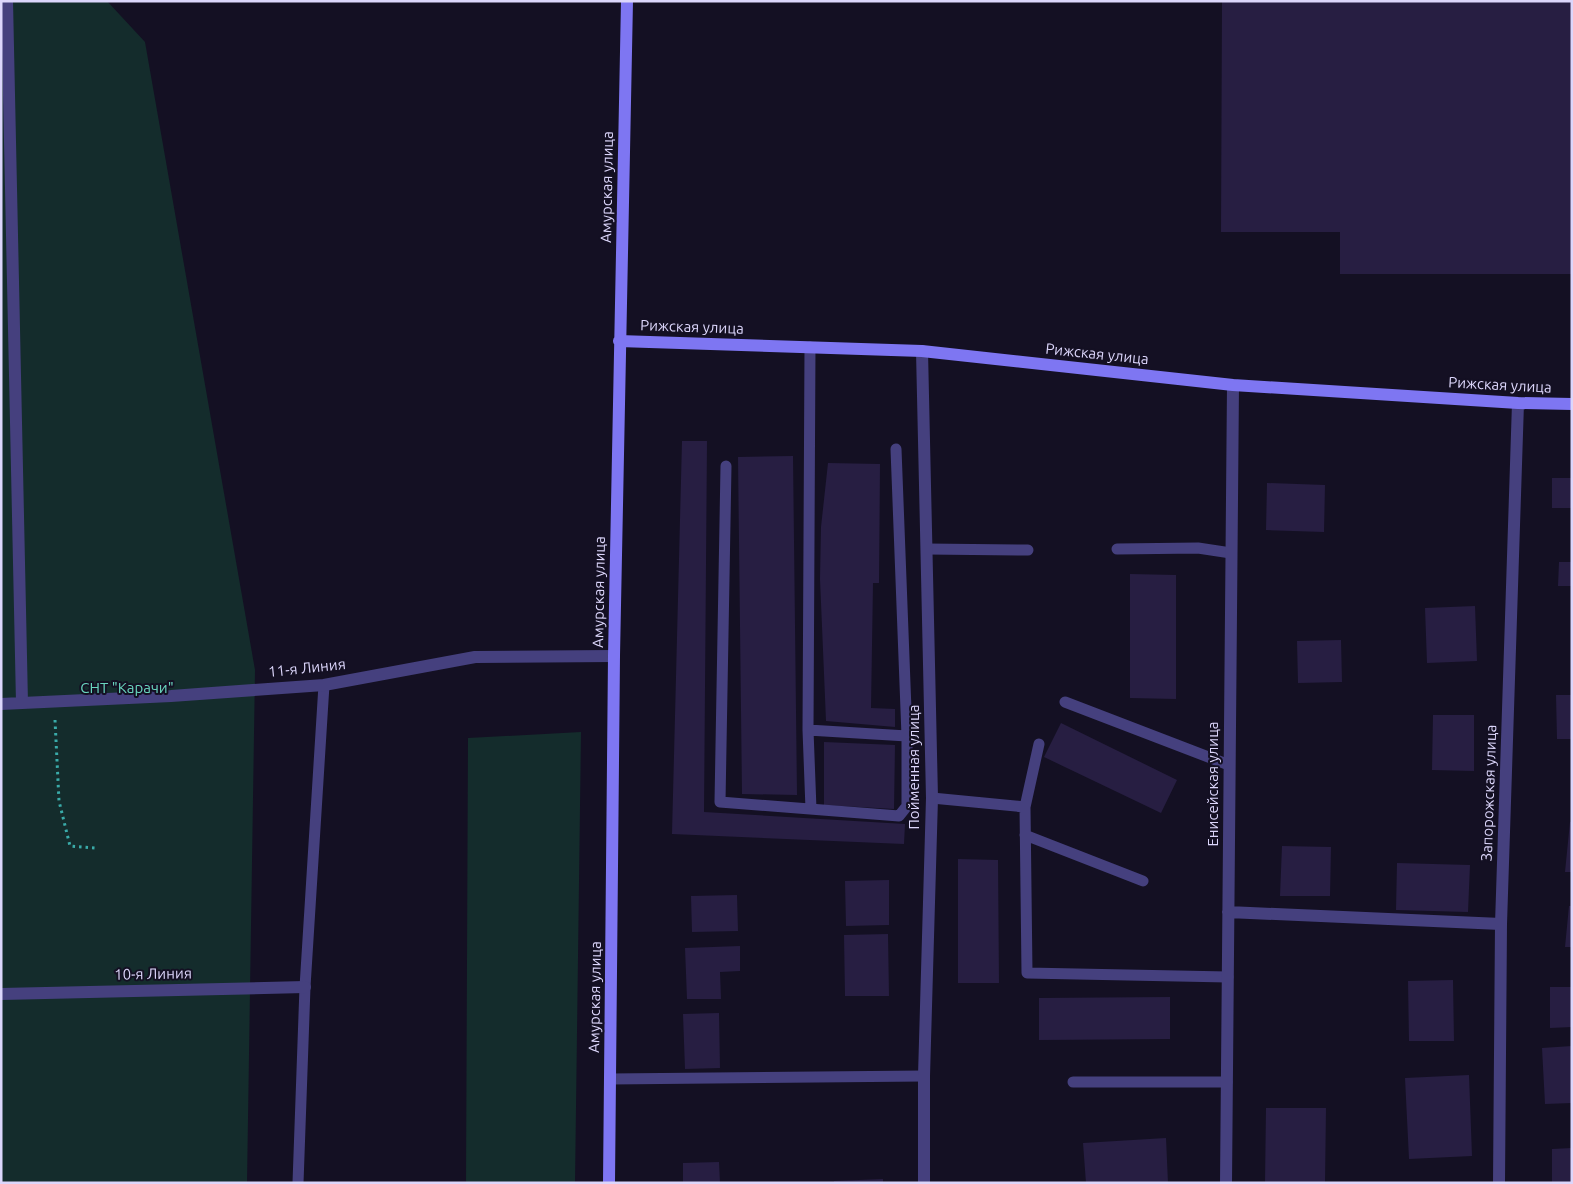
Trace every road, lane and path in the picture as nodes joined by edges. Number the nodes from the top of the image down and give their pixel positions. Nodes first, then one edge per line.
1 (7, 1) edge
2 (627, 1) edge
3 (619, 341) junction
4 (810, 348) junction
5 (922, 352) junction
6 (1233, 385) junction
7 (1518, 404) junction
8 (1572, 404) edge
9 (896, 449) dead end
10 (726, 466) dead end
11 (927, 549) junction
12 (1117, 549) dead end
13 (1028, 550) dead end
14 (1231, 553) junction
15 (614, 656) junction
16 (324, 685) junction
17 (54, 702) junction
18 (1065, 702) dead end
19 (1, 704) edge
20 (22, 704) junction
21 (808, 730) junction
22 (907, 736) junction
23 (1039, 744) dead end
24 (1229, 765) junction
25 (932, 798) junction
26 (1025, 807) junction
27 (811, 810) junction
28 (1025, 835) junction
29 (96, 848) dead end
30 (1142, 881) dead end
31 (1228, 912) junction
32 (1501, 924) junction
33 (1228, 977) junction
34 (305, 987) junction
35 (1, 994) edge
36 (924, 1076) junction
37 (610, 1079) junction
38 (1073, 1082) dead end
39 (1227, 1082) junction
40 (298, 1183) edge
41 (609, 1183) edge
42 (924, 1183) edge
43 (1226, 1183) edge
44 (1499, 1183) edge

1 - 20 street
2 - 3 street, Амурская улица
3 - 4 street, Рижская улица
3 - 15 street, Амурская улица
4 - 5 street, Рижская улица
4 - 21 lane
5 - 6 street, Рижская улица
5 - 11 street, Пойменная улица
6 - 7 street, Рижская улица
6 - 14 street, Енисейская улица
7 - 8 street, Рижская улица
7 - 32 street, Запорожская улица
9 - 22 lane
10 - 27 lane
11 - 13 lane
11 - 25 street, Пойменная улица
12 - 14 lane
14 - 24 street, Енисейская улица
15 - 16 street, 11-я Линия
15 - 37 street, Амурская улица
16 - 17 street, 11-я Линия
16 - 34 lane
17 - 20 street, 11-я Линия
17 - 29 path
18 - 24 lane
19 - 20 street, 11-я Линия
21 - 22 lane
21 - 27 lane
22 - 27 lane
23 - 26 lane
24 - 31 street, Енисейская улица
25 - 26 lane
25 - 36 street, Пойменная улица
26 - 28 lane
28 - 30 lane
28 - 33 lane
31 - 32 street
31 - 33 street, Енисейская улица
32 - 44 street, Запорожская улица
33 - 39 street, Енисейская улица
34 - 35 street, 10-я Линия
34 - 40 lane
36 - 37 lane
36 - 42 street, Пойменная улица
37 - 41 street, Амурская улица
38 - 39 lane
39 - 43 street, Енисейская улица

